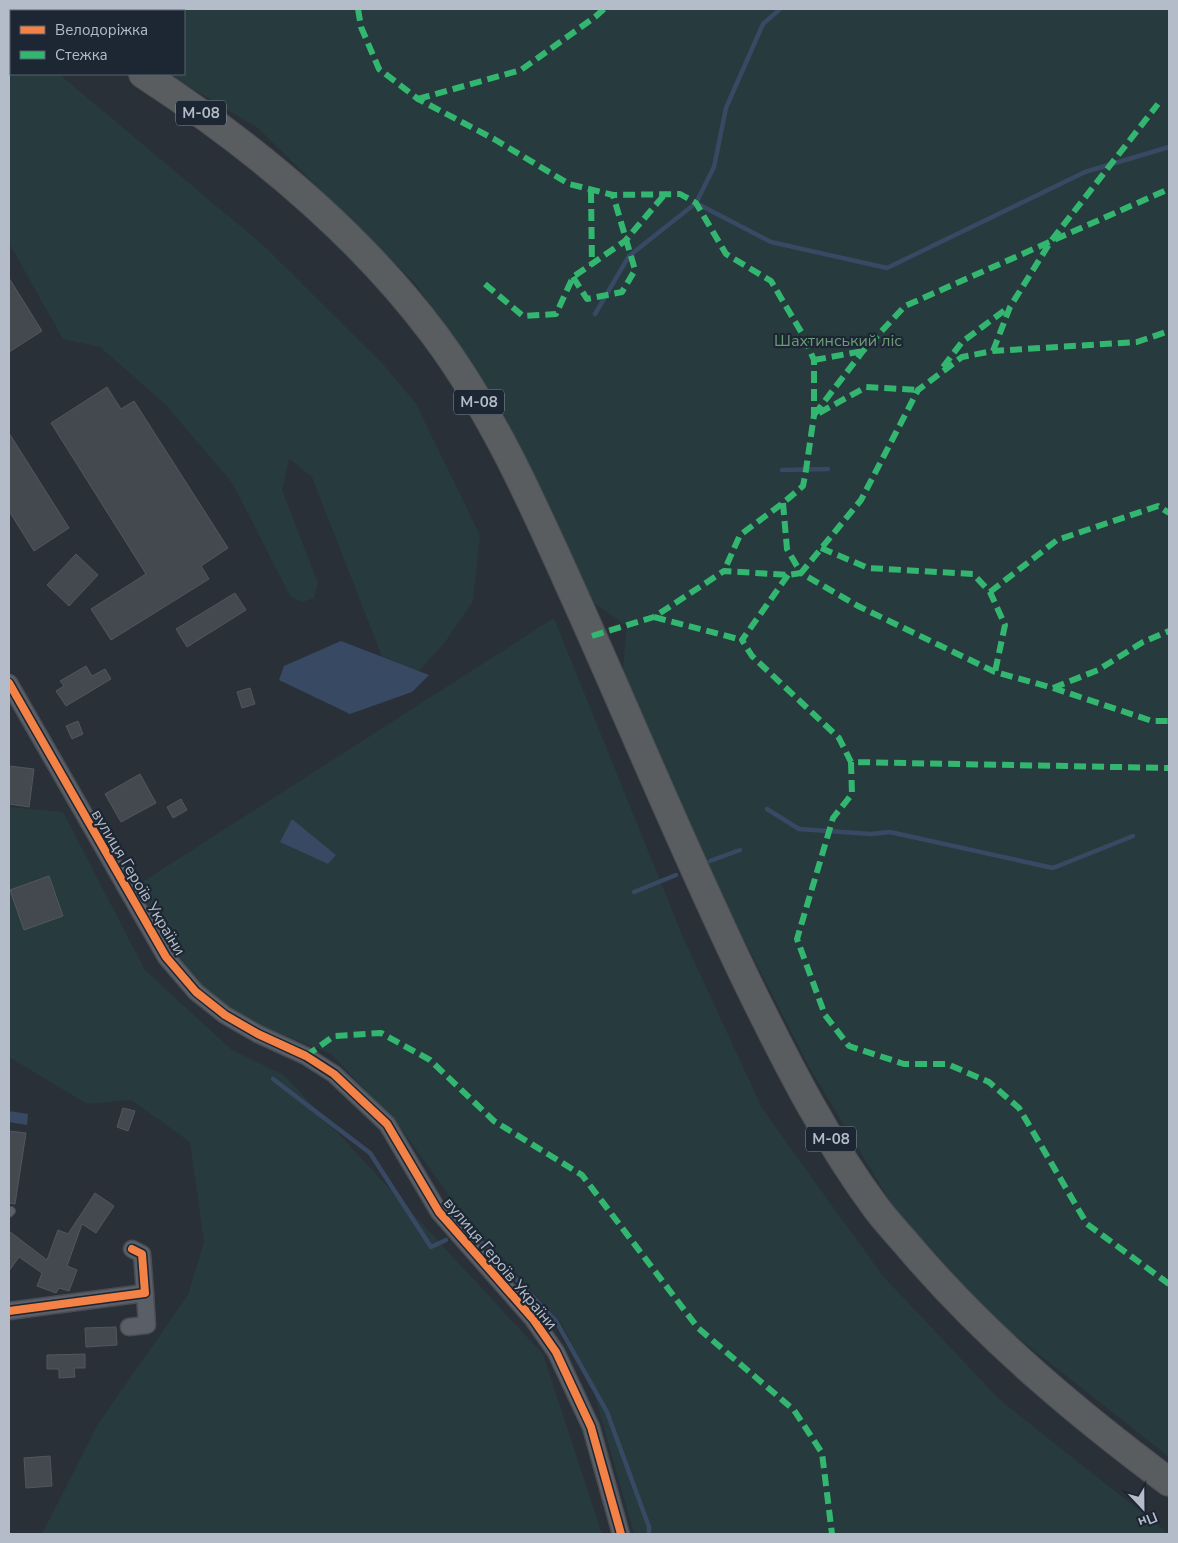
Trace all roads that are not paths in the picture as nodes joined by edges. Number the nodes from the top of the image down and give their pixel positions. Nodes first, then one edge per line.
1 (143, 75) edge
2 (9, 683) edge
3 (132, 1249) dead end
4 (145, 1293) junction
5 (9, 1311) edge
6 (129, 1327) dead end
7 (1169, 1482) edge
8 (621, 1534) edge

1 - 7 highway, М-08
2 - 8 street, вулиця Героїв України
3 - 4 street
4 - 5 street
4 - 6 street

